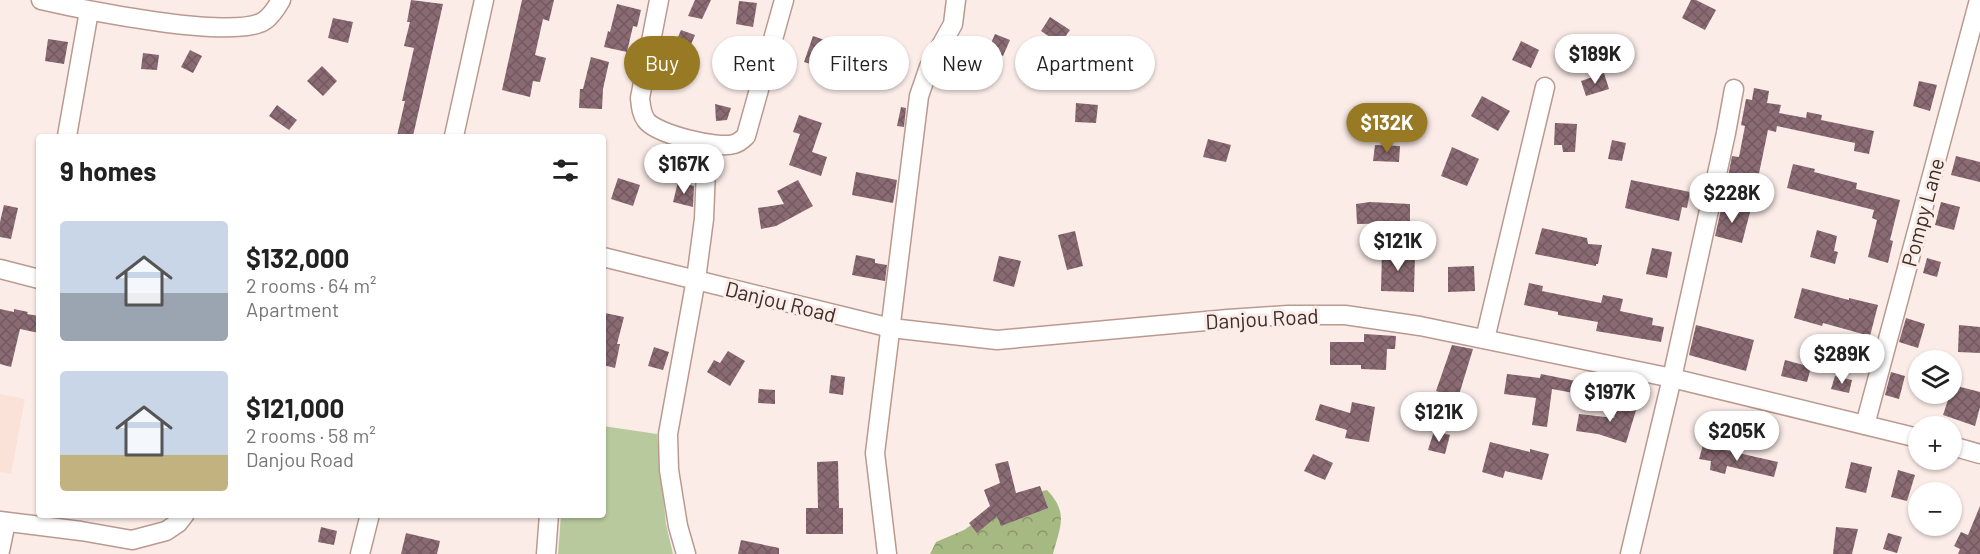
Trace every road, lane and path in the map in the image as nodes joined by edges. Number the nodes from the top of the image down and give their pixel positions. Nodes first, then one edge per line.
1 (41, 0) edge
2 (281, 0) edge
3 (659, 0) edge
4 (784, 0) edge
5 (957, 0) edge
6 (1979, 0) edge
7 (483, 5) edge
8 (89, 11) junction
9 (1545, 87) dead end
10 (1734, 89) dead end
11 (67, 134) edge
12 (454, 134) edge
13 (707, 144) junction
14 (606, 258) edge
15 (0, 269) edge
16 (36, 278) edge
17 (696, 279) junction
18 (891, 328) junction
19 (1485, 339) junction
20 (1672, 378) junction
21 (1865, 425) junction
22 (1908, 436) edge
23 (1962, 449) edge
24 (1980, 454) edge
25 (182, 518) edge
26 (369, 518) edge
27 (549, 518) edge
28 (3, 522) edge
29 (0, 551) edge
30 (360, 554) edge
31 (546, 554) edge
32 (686, 554) edge
33 (886, 554) edge
34 (1630, 554) edge

1 - 8 street
2 - 8 street
3 - 13 street
4 - 13 street
5 - 18 street
6 - 21 street, Pompy Lane
7 - 12 street
8 - 11 street
9 - 19 street
10 - 20 street
13 - 17 street
14 - 17 street, Danjou Road
15 - 16 street
17 - 18 street, Danjou Road
17 - 32 street
18 - 19 street, Danjou Road
18 - 33 street
19 - 20 street, Danjou Road
20 - 21 street, Danjou Road
20 - 34 street
21 - 22 street, Danjou Road
23 - 24 street
25 - 28 street
26 - 30 street
27 - 31 street
28 - 29 street

